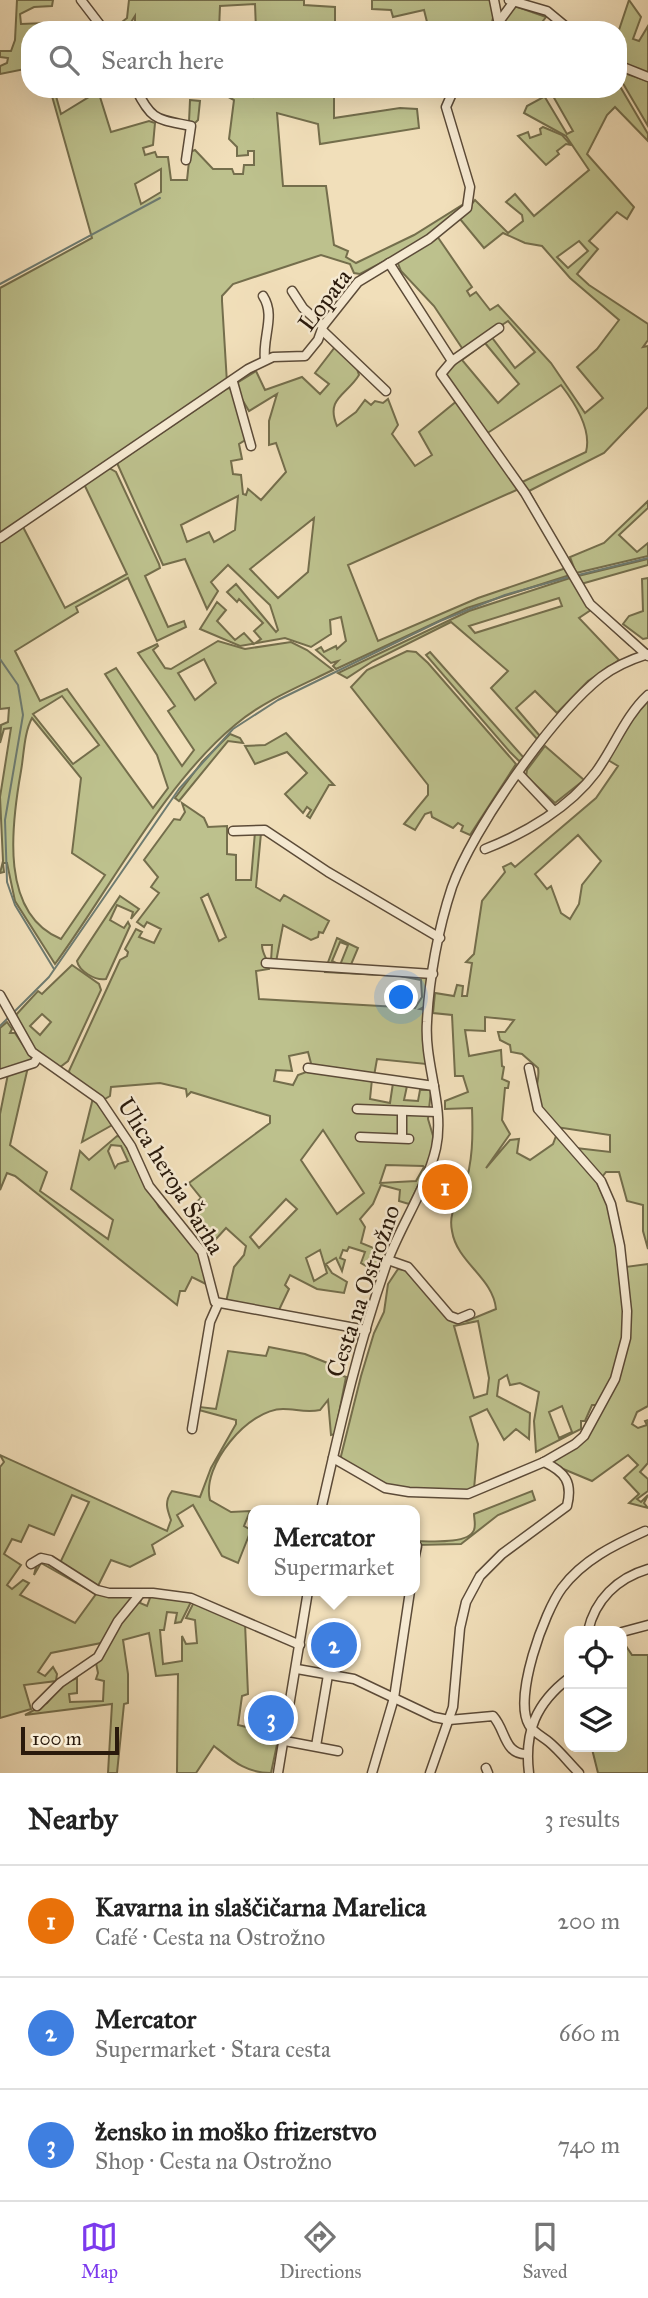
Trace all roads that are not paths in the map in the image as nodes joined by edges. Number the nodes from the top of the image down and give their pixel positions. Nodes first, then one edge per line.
1 (81, 0) edge
2 (494, 0) edge
3 (512, 1) edge
4 (498, 20) joint
5 (97, 21) edge
6 (559, 21) edge
7 (627, 69) edge
8 (648, 77) edge
9 (140, 98) edge
10 (450, 98) edge
11 (186, 160) dead end
12 (389, 263) junction
13 (292, 291) dead end
14 (263, 296) dead end
15 (323, 328) junction
16 (499, 328) dead end
17 (265, 360) junction
18 (452, 361) junction
19 (233, 382) junction
20 (386, 391) dead end
21 (251, 446) dead end
22 (0, 537) edge
23 (647, 655) edge
24 (648, 695) edge
25 (519, 774) junction
26 (553, 810) junction
27 (233, 831) dead end
28 (485, 849) dead end
29 (440, 938) junction
30 (265, 963) dead end
31 (433, 974) junction
32 (0, 995) edge
33 (38, 1057) junction
34 (308, 1068) dead end
35 (529, 1068) dead end
36 (0, 1074) edge
37 (434, 1086) junction
38 (358, 1109) dead end
39 (402, 1111) junction
40 (437, 1112) junction
41 (360, 1137) dead end
42 (388, 1260) junction
43 (218, 1304) junction
44 (470, 1314) dead end
45 (366, 1330) junction
46 (192, 1429) dead end
47 (336, 1461) junction
48 (544, 1462) junction
49 (323, 1505) edge
50 (645, 1531) dead end
51 (31, 1564) dead end
52 (648, 1569) edge
53 (140, 1594) junction
54 (307, 1596) edge
55 (409, 1596) edge
56 (648, 1625) edge
57 (589, 1626) edge
58 (627, 1631) edge
59 (300, 1645) junction
60 (297, 1668) junction
61 (328, 1675) junction
62 (564, 1682) edge
63 (394, 1698) junction
64 (37, 1706) dead end
65 (449, 1720) junction
66 (529, 1727) junction
67 (285, 1741) junction
68 (316, 1746) junction
69 (338, 1751) dead end
70 (527, 1754) junction
71 (278, 1773) edge
72 (372, 1773) edge
73 (430, 1773) edge
74 (529, 1773) edge
75 (579, 1773) edge

1 - 5 street
2 - 4 street
3 - 4 street
3 - 6 street
7 - 8 street
9 - 11 street
10 - 12 street, Lopata
12 - 15 street, Lopata
12 - 18 street
13 - 15 street
14 - 17 street
15 - 17 street, Lopata
15 - 20 street
16 - 18 street
17 - 19 street, Lopata
18 - 23 street
19 - 21 street
19 - 22 street, Lopata
23 - 25 street, Cesta na Ostrožno
24 - 26 street
25 - 26 street
25 - 29 street, Cesta na Ostrožno
26 - 28 street
27 - 29 street
29 - 31 street, Cesta na Ostrožno
30 - 31 street
31 - 37 street, Cesta na Ostrožno
32 - 33 street, Ulica heroja Šarha
33 - 36 street
33 - 43 street, Ulica heroja Šarha
34 - 37 street
35 - 48 street
37 - 40 street, Cesta na Ostrožno
38 - 39 street
39 - 40 street
39 - 41 street
40 - 42 street, Cesta na Ostrožno
42 - 44 street
42 - 45 street, Cesta na Ostrožno
43 - 45 street
43 - 46 street
45 - 47 street, Cesta na Ostrožno
47 - 48 street
47 - 49 street, Cesta na Ostrožno
48 - 65 street
50 - 66 street
51 - 53 street
52 - 57 street
53 - 59 street
53 - 64 street
54 - 59 street
55 - 63 street
56 - 58 street
59 - 60 street
60 - 61 street
60 - 67 street
61 - 63 street
61 - 68 street
62 - 66 street
63 - 65 street
63 - 72 street
65 - 70 street
65 - 73 street
66 - 70 street
66 - 75 street
67 - 68 street
67 - 71 street
68 - 69 street
70 - 74 street

